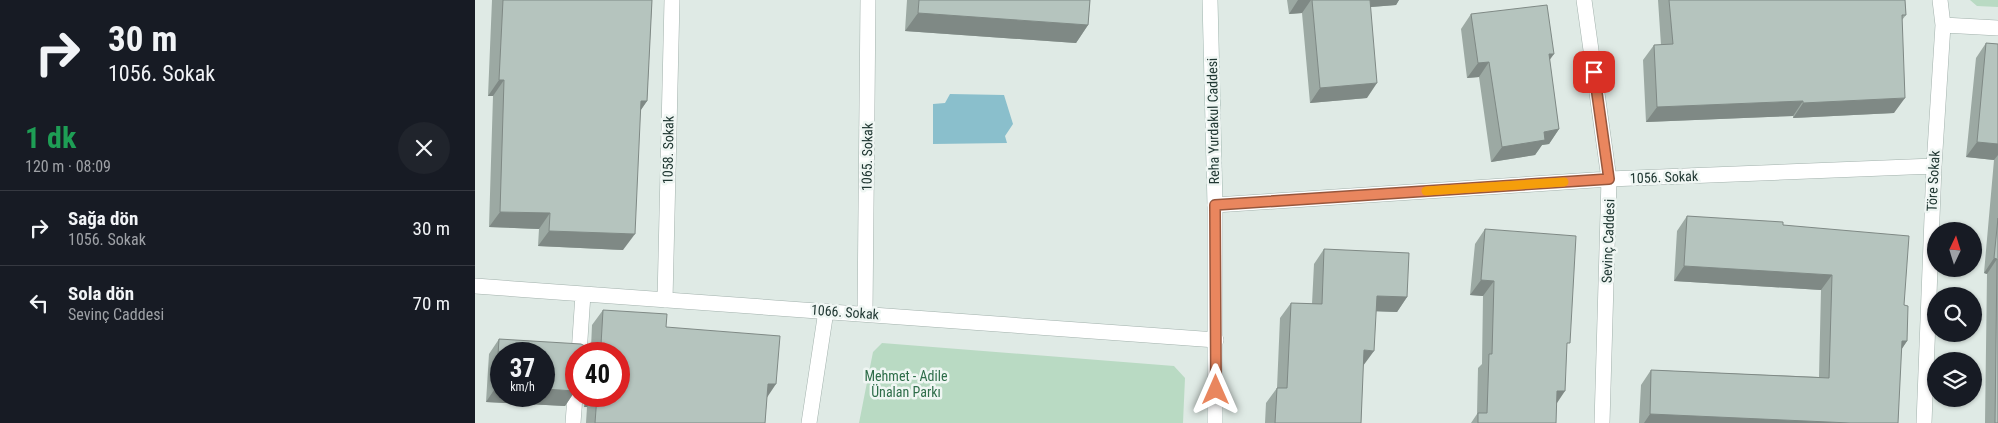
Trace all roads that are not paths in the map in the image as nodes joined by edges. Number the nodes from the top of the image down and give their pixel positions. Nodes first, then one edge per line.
1 (672, 0) edge
2 (869, 0) edge
3 (1211, 0) edge
4 (1584, 0) edge
5 (1940, 0) edge
6 (1943, 25) junction
7 (1998, 28) edge
8 (1933, 166) junction
9 (1609, 179) junction
10 (1215, 205) junction
11 (475, 286) edge
12 (583, 294) junction
13 (665, 300) junction
14 (826, 311) junction
15 (865, 314) junction
16 (1216, 340) junction
17 (580, 342) edge
18 (574, 407) edge
19 (573, 423) edge
20 (809, 423) edge
21 (1215, 423) edge
22 (1603, 423) edge
23 (1924, 423) edge

1 - 13 street, 1058. Sokak
2 - 15 street, 1065. Sokak
3 - 10 street, Reha Yurdakul Caddesi
4 - 9 street, Sevinç Caddesi
5 - 6 street, Töre Sokak
6 - 7 street
6 - 8 street, Töre Sokak
8 - 9 street, 1056. Sokak
8 - 23 street, Töre Sokak
9 - 10 street, 1056. Sokak
9 - 22 street, Sevinç Caddesi
10 - 16 street, Reha Yurdakul Caddesi
11 - 12 street, 1066. Sokak
12 - 13 street, 1066. Sokak
12 - 17 street
13 - 14 street, 1066. Sokak
14 - 15 street, 1066. Sokak
14 - 20 street
15 - 16 street, 1066. Sokak
16 - 21 street, Reha Yurdakul Caddesi
18 - 19 street

